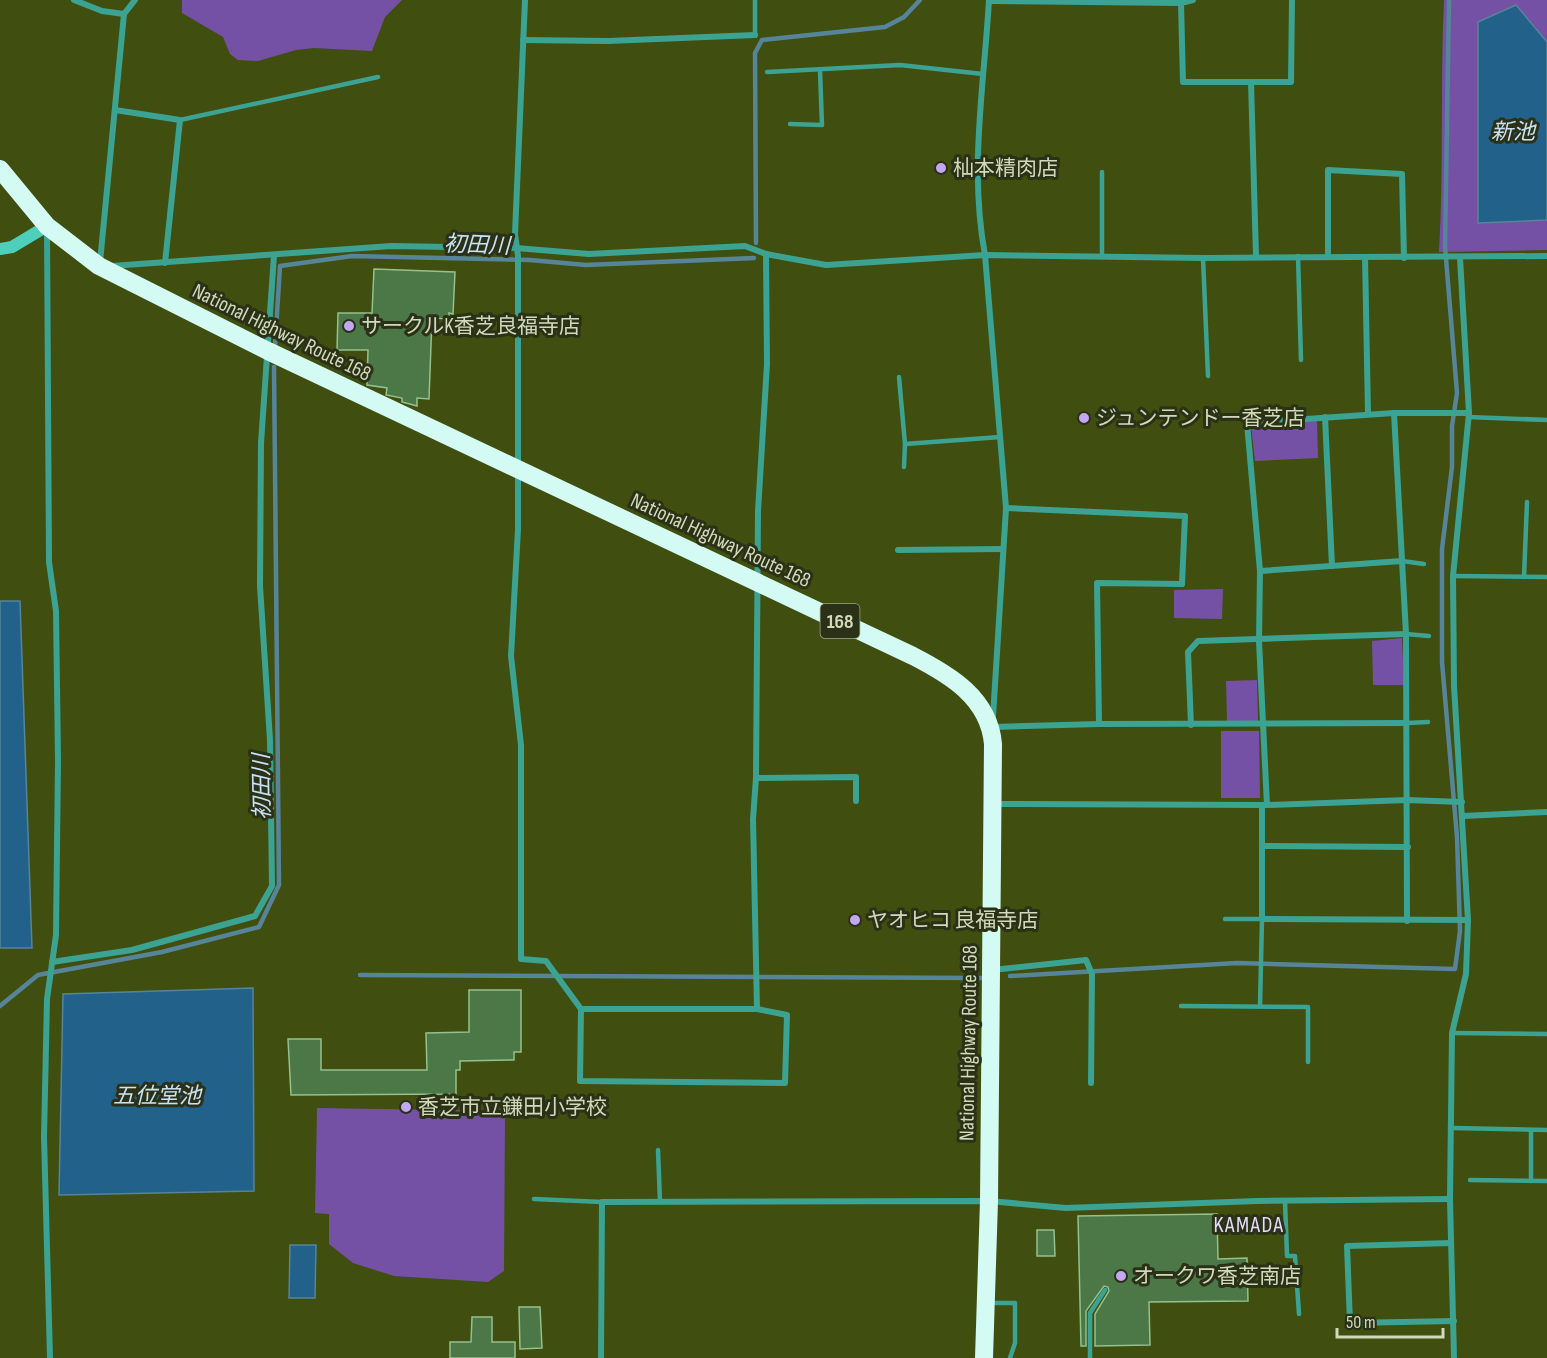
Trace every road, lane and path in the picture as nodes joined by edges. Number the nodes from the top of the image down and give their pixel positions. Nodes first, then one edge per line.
1 (74, 0) edge
2 (135, 0) edge
3 (525, 0) edge
4 (755, 0) edge
5 (989, 0) edge
6 (1193, 0) edge
7 (1292, 0) edge
8 (1181, 3) junction
9 (124, 14) junction
10 (755, 35) joint
11 (523, 40) junction
12 (820, 71) junction
13 (767, 72) dead end
14 (983, 74) junction
15 (378, 77) dead end
16 (1251, 82) junction
17 (115, 110) junction
18 (180, 120) junction
19 (790, 124) dead end
20 (0, 169) edge
21 (1102, 172) dead end
22 (47, 226) junction
23 (516, 248) junction
24 (0, 249) edge
25 (766, 254) junction
26 (274, 255) junction
27 (985, 255) junction
28 (1102, 255) junction
29 (1256, 256) junction
30 (1298, 256) junction
31 (1547, 256) edge
32 (1328, 257) junction
33 (1365, 257) junction
34 (1203, 258) junction
35 (1404, 258) junction
36 (1460, 258) junction
37 (165, 263) junction
38 (99, 266) junction
39 (268, 351) junction
40 (1301, 360) dead end
41 (1208, 376) dead end
42 (900, 377) dead end
43 (1394, 413) junction
44 (1368, 414) junction
45 (1468, 415) junction
46 (1326, 417) junction
47 (1547, 420) edge
48 (1000, 437) junction
49 (905, 444) junction
50 (517, 467) junction
51 (904, 467) dead end
52 (1527, 502) dead end
53 (1006, 508) junction
54 (1003, 549) junction
55 (898, 550) dead end
56 (1402, 561) junction
57 (1424, 564) dead end
58 (1332, 566) junction
59 (1260, 571) junction
60 (1453, 576) junction
61 (1524, 576) junction
62 (1547, 577) edge
63 (758, 582) junction
64 (1406, 634) junction
65 (1429, 636) dead end
66 (1259, 641) junction
67 (1428, 722) dead end
68 (1407, 723) junction
69 (1099, 724) junction
70 (1191, 725) junction
71 (1263, 725) junction
72 (992, 727) junction
73 (756, 778) junction
74 (1407, 800) junction
75 (856, 801) dead end
76 (1462, 802) junction
77 (993, 804) junction
78 (1265, 805) junction
79 (1547, 812) edge
80 (1463, 816) junction
81 (1262, 846) junction
82 (1408, 847) junction
83 (1225, 919) dead end
84 (1262, 919) junction
85 (1468, 920) junction
86 (1407, 921) junction
87 (52, 964) junction
88 (991, 970) junction
89 (1181, 1006) dead end
90 (1260, 1006) junction
91 (581, 1009) junction
92 (757, 1009) junction
93 (1452, 1033) junction
94 (1547, 1034) edge
95 (1308, 1062) dead end
96 (1091, 1083) dead end
97 (1452, 1128) junction
98 (1532, 1130) junction
99 (1547, 1130) edge
100 (658, 1150) dead end
101 (1470, 1180) dead end
102 (1532, 1181) junction
103 (1547, 1181) edge
104 (534, 1199) dead end
105 (1450, 1199) junction
106 (989, 1201) junction
107 (1285, 1201) junction
108 (602, 1202) junction
109 (660, 1202) junction
110 (1451, 1243) junction
111 (1105, 1290) dead end
112 (987, 1303) junction
113 (1299, 1314) dead end
114 (1455, 1321) junction
115 (50, 1358) edge
116 (601, 1358) edge
117 (984, 1358) edge
118 (1010, 1358) edge
119 (1090, 1358) edge
120 (1454, 1358) edge

1 - 9 street
2 - 9 street
3 - 11 street
4 - 10 lane
5 - 8 street
5 - 14 street
6 - 8 street
7 - 16 street
8 - 16 street
9 - 17 street
10 - 11 street
11 - 23 street
12 - 13 lane
12 - 14 lane
12 - 19 lane
14 - 27 street
15 - 18 lane
16 - 29 street
17 - 18 street
17 - 38 street
18 - 37 street
20 - 22 highway, National Highway Route 168 / 168
21 - 28 lane
22 - 24 street
22 - 38 highway, National Highway Route 168 / 168
22 - 87 street
23 - 25 street
23 - 26 street
23 - 50 street
25 - 27 street
25 - 63 street
26 - 37 street
26 - 39 street
27 - 28 street
27 - 48 street
28 - 34 street
29 - 30 street
29 - 34 street
30 - 32 street
30 - 40 lane
31 - 36 street
32 - 33 street
32 - 35 street
33 - 35 street
33 - 44 street
34 - 41 lane
35 - 36 street
36 - 45 street
37 - 38 street
38 - 39 highway, National Highway Route 168 / 168
39 - 50 highway, National Highway Route 168 / 168
39 - 87 street
42 - 49 lane
43 - 44 street
43 - 45 street
43 - 56 street
44 - 46 street
45 - 47 lane
45 - 60 street
46 - 58 street
46 - 59 street
48 - 49 lane
48 - 53 street
49 - 51 lane
50 - 63 highway, National Highway Route 168 / 168
50 - 91 street
52 - 61 lane
53 - 54 street
53 - 69 street
54 - 55 street
54 - 72 street
56 - 57 lane
56 - 58 street
56 - 64 street
58 - 59 street
59 - 66 street
60 - 61 lane
60 - 76 street
61 - 62 lane
63 - 72 highway, National Highway Route 168 / 168
63 - 73 street
64 - 65 lane
64 - 66 street
64 - 68 street
66 - 70 street
66 - 71 street
67 - 68 lane
68 - 71 street
68 - 74 street
69 - 70 street
69 - 72 street
70 - 71 street
71 - 78 street
72 - 77 highway, National Highway Route 168 / 168
73 - 75 street
73 - 92 street
74 - 76 street
74 - 78 street
74 - 82 street
76 - 80 street
77 - 78 street
77 - 88 highway, National Highway Route 168 / 168
78 - 81 street
79 - 80 street
80 - 85 street
81 - 82 street
81 - 84 street
82 - 86 street
83 - 84 lane
84 - 86 street
84 - 90 lane
85 - 86 street
85 - 93 street
87 - 115 street
88 - 96 street
88 - 106 highway, National Highway Route 168 / 168
89 - 90 lane
90 - 95 lane
91 - 92 street
91 - 92 street
93 - 94 lane
93 - 97 street
97 - 98 lane
97 - 105 street
98 - 99 lane
98 - 102 lane
100 - 109 lane
101 - 102 lane
102 - 103 lane
104 - 108 lane
105 - 107 street
105 - 110 street
106 - 107 street
106 - 109 street
106 - 112 highway, National Highway Route 168 / 168
107 - 113 lane
108 - 109 street
108 - 116 street
110 - 114 street
110 - 114 street
111 - 119 lane
112 - 117 highway, National Highway Route 168 / 168
112 - 118 lane
114 - 120 street

